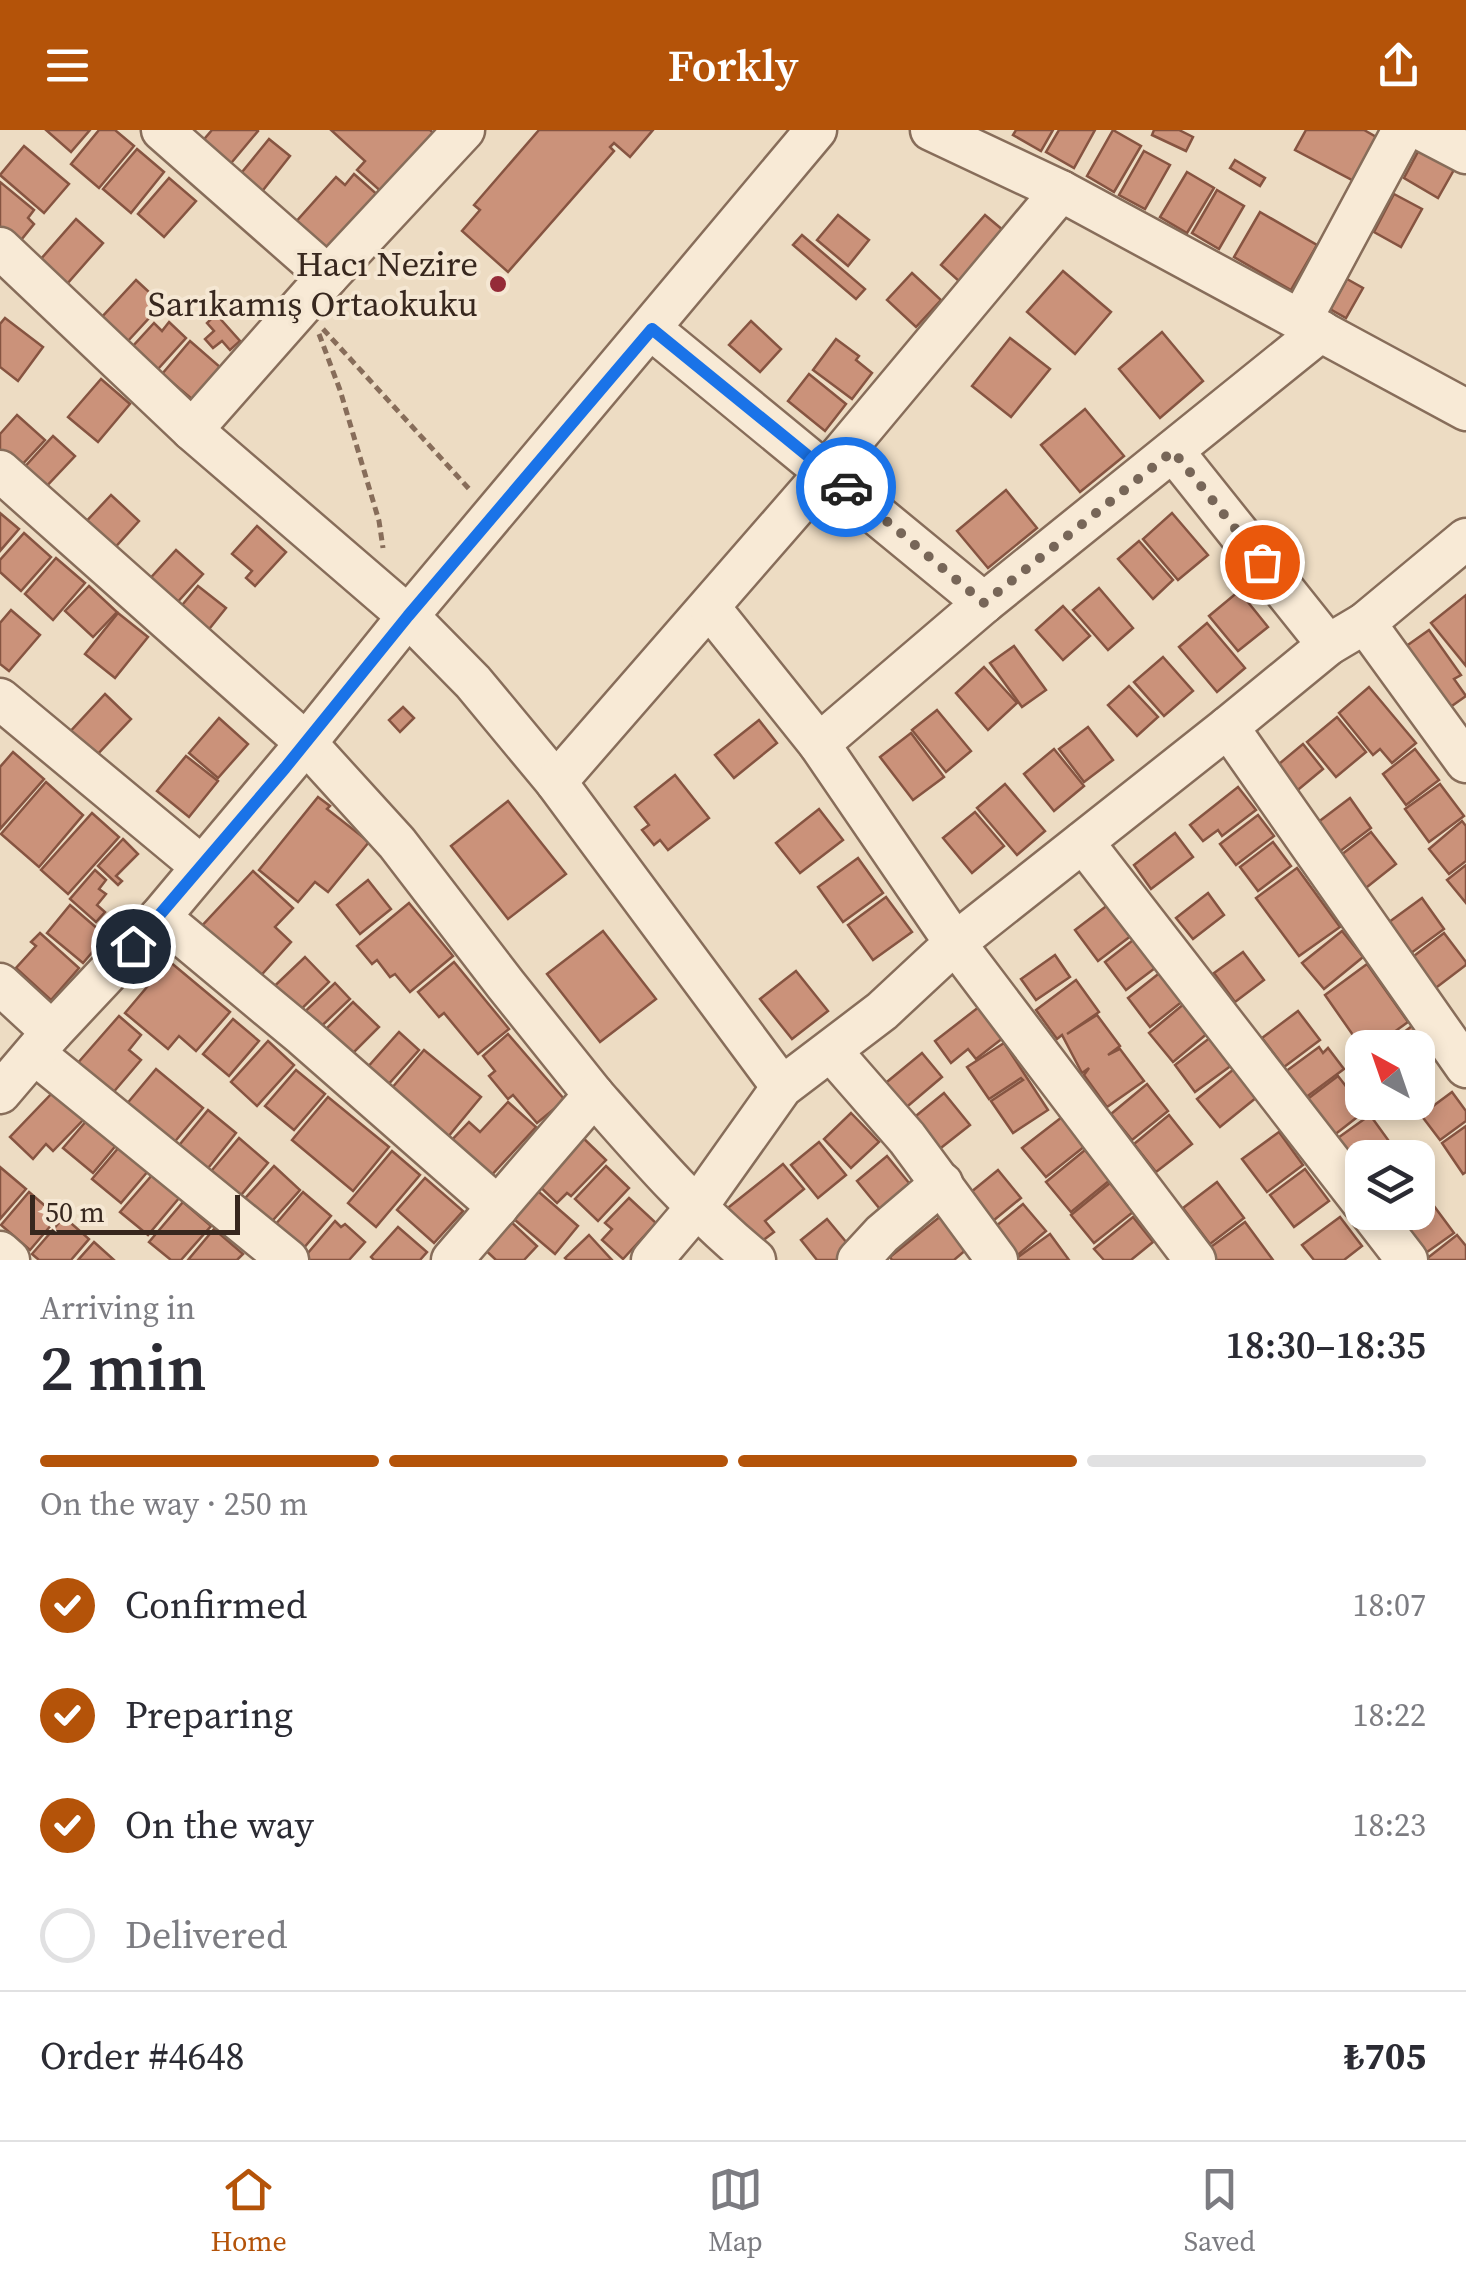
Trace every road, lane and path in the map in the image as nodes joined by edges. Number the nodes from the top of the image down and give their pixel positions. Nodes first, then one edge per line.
1 (162, 130) edge
2 (464, 130) edge
3 (816, 130) edge
4 (931, 130) edge
5 (1403, 130) edge
6 (1422, 130) edge
7 (1466, 153) edge
8 (1061, 192) junction
9 (0, 248) edge
10 (328, 276) junction
11 (1310, 326) junction
12 (652, 329) junction
13 (1466, 410) edge
14 (192, 430) junction
15 (1173, 451) junction
16 (0, 470) edge
17 (827, 471) junction
18 (496, 512) junction
19 (1466, 539) edge
20 (984, 603) junction
21 (396, 606) junction
22 (710, 608) junction
23 (1365, 623) junction
24 (1328, 645) junction
25 (0, 699) edge
26 (1228, 728) junction
27 (306, 743) junction
28 (819, 744) junction
29 (1466, 762) edge
30 (556, 782) junction
31 (1083, 842) junction
32 (202, 866) junction
33 (160, 917) junction
34 (954, 944) junction
35 (0, 984) edge
36 (43, 1043) junction
37 (831, 1051) junction
38 (1466, 1068) edge
39 (782, 1087) junction
40 (0, 1093) edge
41 (594, 1095) junction
42 (1345, 1180) edge
43 (942, 1183) junction
44 (498, 1207) junction
45 (696, 1208) junction
46 (1384, 1230) edge
47 (0, 1252) edge
48 (10, 1260) edge
49 (288, 1260) edge
50 (452, 1260) edge
51 (652, 1260) edge
52 (755, 1260) edge
53 (858, 1260) edge
54 (997, 1260) edge
55 (1195, 1260) edge
56 (1407, 1260) edge

1 - 10 street
2 - 10 street
3 - 12 street
4 - 8 street
5 - 11 street
6 - 7 street
8 - 11 street
8 - 17 street
9 - 14 street
10 - 14 street
11 - 13 street
11 - 15 street
12 - 17 street
12 - 18 street
14 - 21 street
15 - 20 street
15 - 24 street
16 - 27 street
17 - 20 street
17 - 22 street
18 - 21 street
18 - 21 path
19 - 23 street
20 - 28 street
21 - 27 street
21 - 30 street
22 - 28 street
22 - 30 street
23 - 24 street
23 - 29 street
24 - 26 street
25 - 32 street
26 - 31 street
26 - 38 street
27 - 32 street
27 - 41 street
28 - 34 street
30 - 39 street
31 - 34 street
31 - 42 street
32 - 33 street
33 - 36 street
33 - 44 street
34 - 37 street
34 - 55 street
35 - 36 street
36 - 40 street
36 - 49 street
37 - 39 street
37 - 43 street
39 - 45 street
41 - 44 street
41 - 45 street
43 - 53 street
43 - 54 street
44 - 50 street
45 - 51 street
45 - 52 street
46 - 56 street
47 - 48 street

